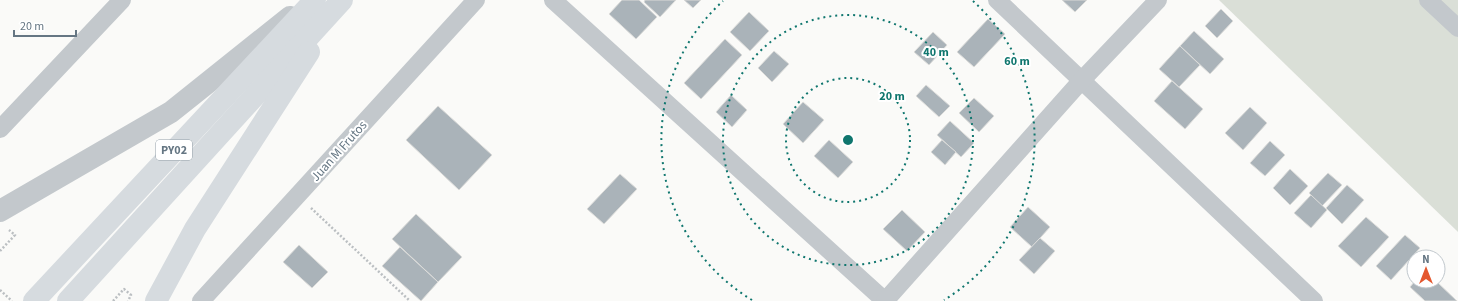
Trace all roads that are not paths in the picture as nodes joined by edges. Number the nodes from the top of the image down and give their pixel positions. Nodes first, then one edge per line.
1 (122, 0) edge
2 (312, 0) edge
3 (315, 0) edge
4 (342, 0) edge
5 (476, 0) edge
6 (553, 0) edge
7 (997, 0) edge
8 (1158, 0) edge
9 (1428, 0) edge
10 (1458, 28) edge
11 (1081, 81) junction
12 (0, 129) edge
13 (2, 218) edge
14 (34, 301) edge
15 (68, 301) edge
16 (156, 301) edge
17 (201, 301) edge
18 (885, 301) edge
19 (1314, 301) edge

1 - 12 street
2 - 13 street
3 - 14 highway, PY02
4 - 15 highway, PY02
4 - 16 highway
5 - 17 street, Juan M Frutos
6 - 18 street
7 - 11 street
8 - 11 street
9 - 10 street
11 - 18 street
11 - 19 street

